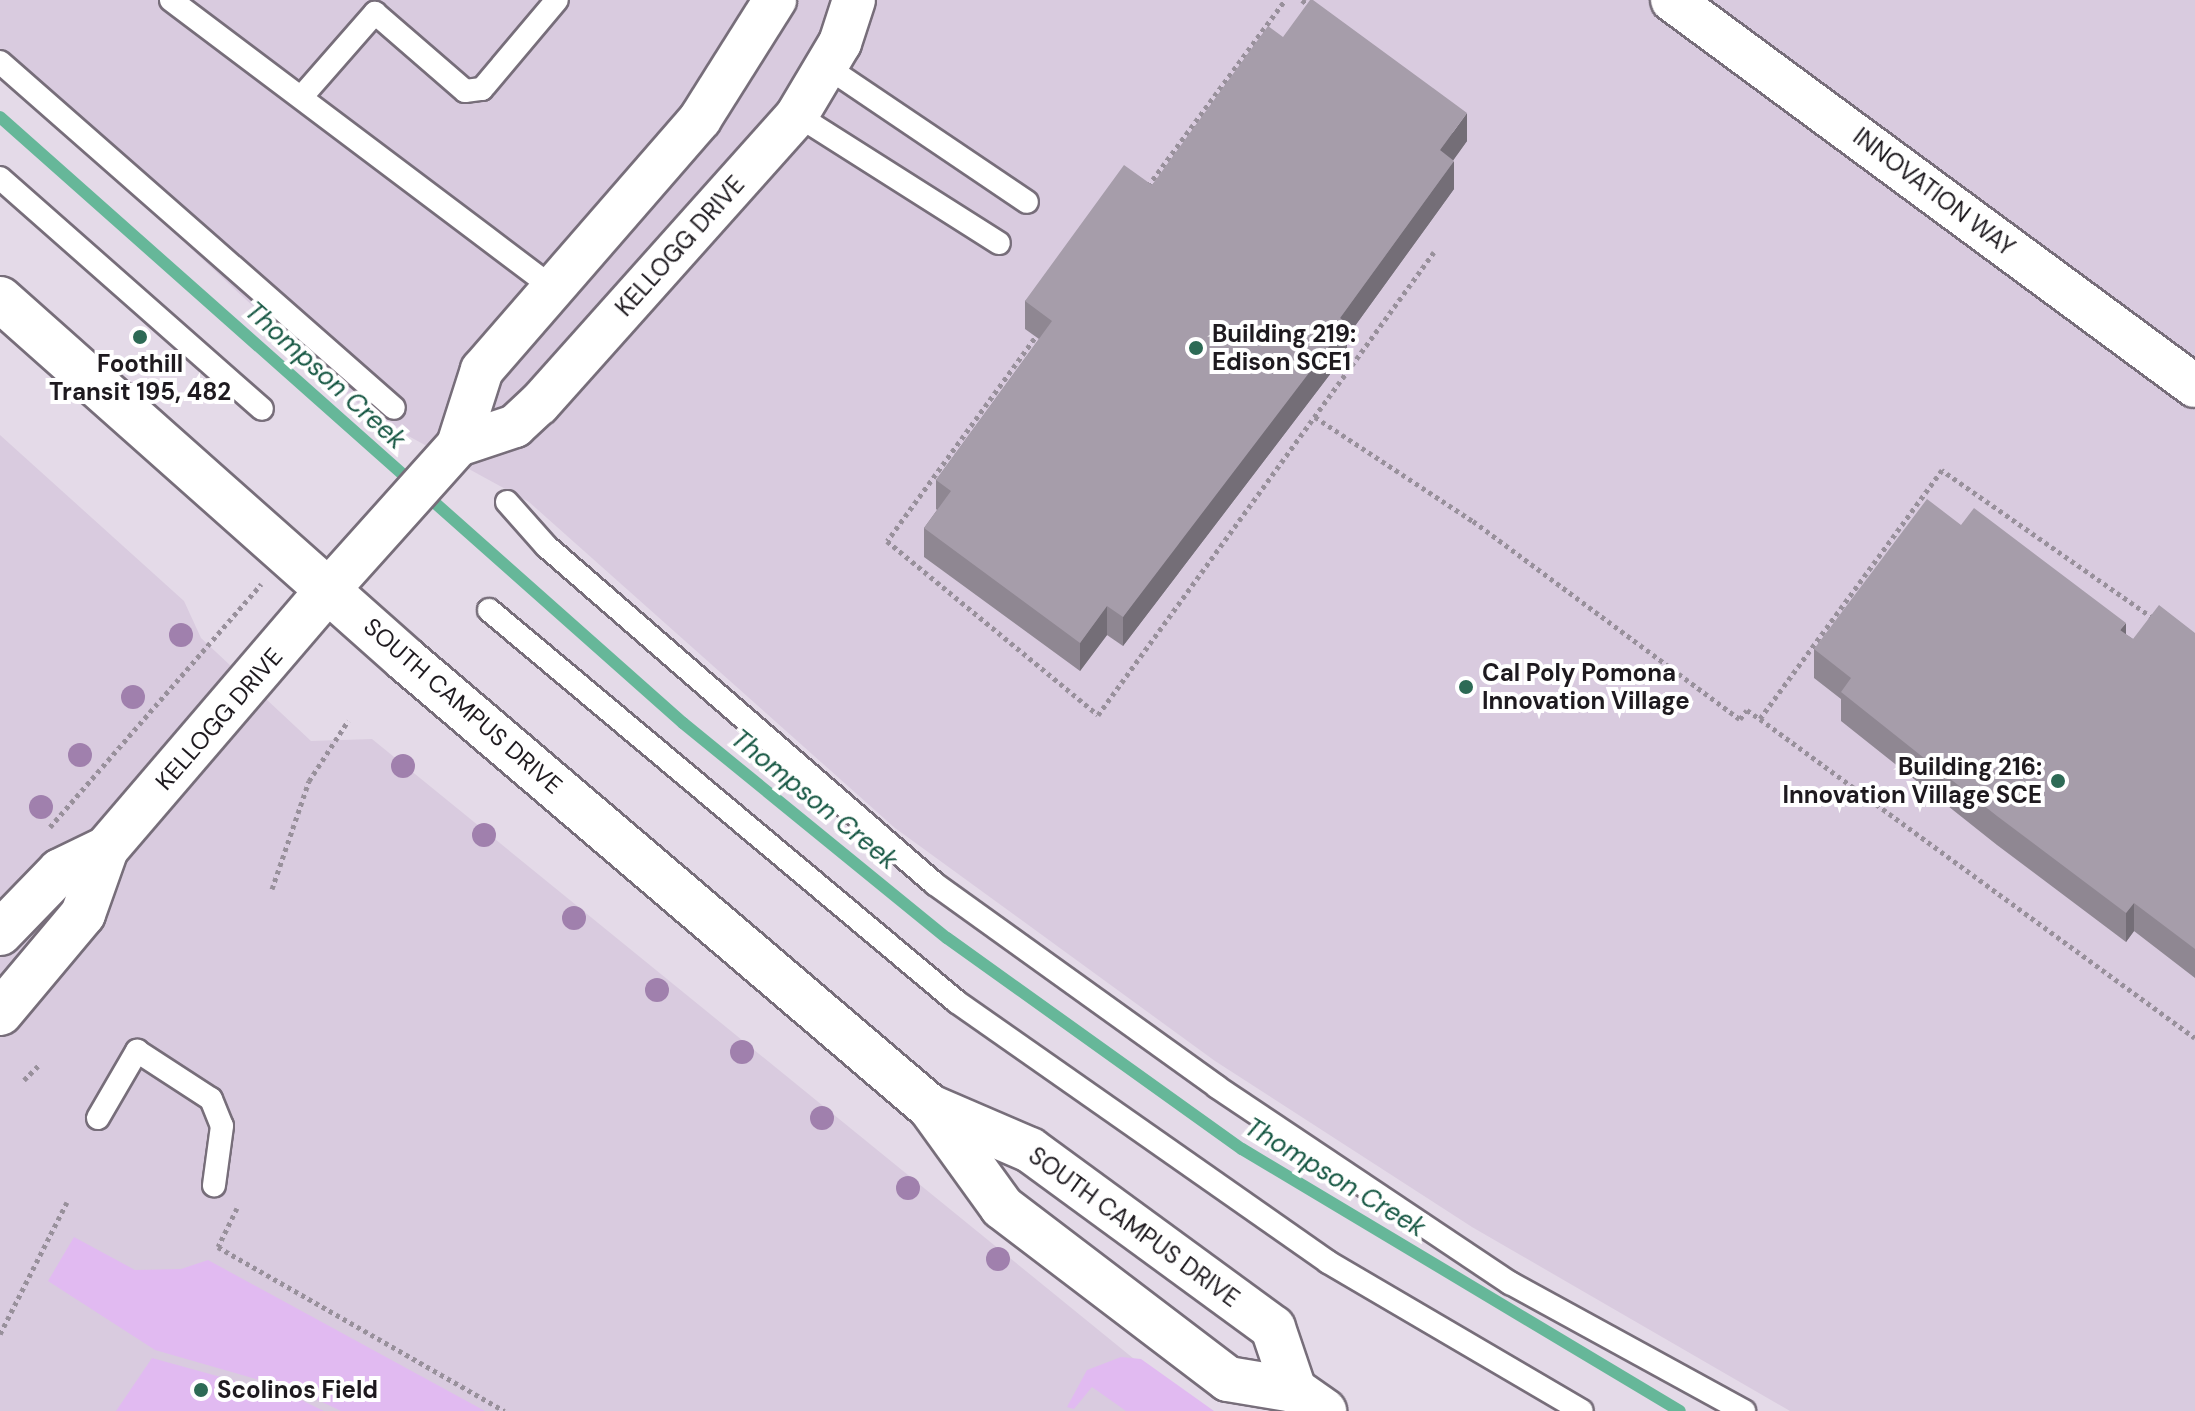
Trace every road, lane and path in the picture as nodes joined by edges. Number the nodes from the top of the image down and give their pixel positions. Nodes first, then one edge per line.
1 (171, 0) edge
2 (557, 0) edge
3 (775, 0) edge
4 (854, 0) edge
5 (1285, 0) edge
6 (1302, 0) edge
7 (1672, 0) edge
8 (380, 6) edge
9 (1325, 18) edge
10 (0, 62) edge
11 (827, 67) junction
12 (304, 94) junction
13 (797, 115) junction
14 (0, 178) edge
15 (1137, 200) edge
16 (1027, 202) dead end
17 (999, 243) dead end
18 (1434, 252) dead end
19 (553, 288) junction
20 (0, 299) edge
21 (1044, 325) edge
22 (2195, 386) edge
23 (394, 408) dead end
24 (262, 409) dead end
25 (1315, 417) junction
26 (450, 454) junction
27 (507, 502) dead end
28 (287, 552) junction
29 (329, 589) junction
30 (489, 610) dead end
31 (2166, 628) edge
32 (1760, 719) junction
33 (348, 721) dead end
34 (42, 836) dead end
35 (106, 849) junction
36 (272, 889) dead end
37 (0, 933) edge
38 (0, 1013) edge
39 (2195, 1038) edge
40 (38, 1066) dead end
41 (24, 1080) dead end
42 (930, 1107) junction
43 (98, 1118) dead end
44 (214, 1185) dead end
45 (241, 1200) dead end
46 (67, 1202) dead end
47 (0, 1334) edge
48 (1309, 1401) edge
49 (504, 1411) edge
50 (1582, 1411) edge
51 (1744, 1411) edge

1 - 12 lane
2 - 8 lane
3 - 19 street, KELLOGG DRIVE
4 - 11 street, KELLOGG DRIVE
5 - 15 path
6 - 9 path
7 - 22 street, INNOVATION WAY
8 - 12 lane
10 - 23 lane
11 - 13 street, KELLOGG DRIVE
11 - 16 lane
12 - 19 lane
13 - 17 lane
13 - 26 street, KELLOGG DRIVE
14 - 24 lane
18 - 25 path
19 - 26 street, KELLOGG DRIVE
20 - 28 street, SOUTH CAMPUS DRIVE
21 - 25 path
25 - 32 path
26 - 29 street, KELLOGG DRIVE
27 - 51 lane
28 - 29 street, SOUTH CAMPUS DRIVE
28 - 34 path
29 - 35 street, KELLOGG DRIVE
29 - 42 street, SOUTH CAMPUS DRIVE
30 - 50 lane
31 - 32 path
32 - 39 path
33 - 36 path
35 - 37 street, KELLOGG DRIVE
35 - 38 street, KELLOGG DRIVE
40 - 41 path
42 - 48 street, SOUTH CAMPUS DRIVE
42 - 48 street, SOUTH CAMPUS DRIVE
43 - 44 lane
45 - 49 path
46 - 47 path

